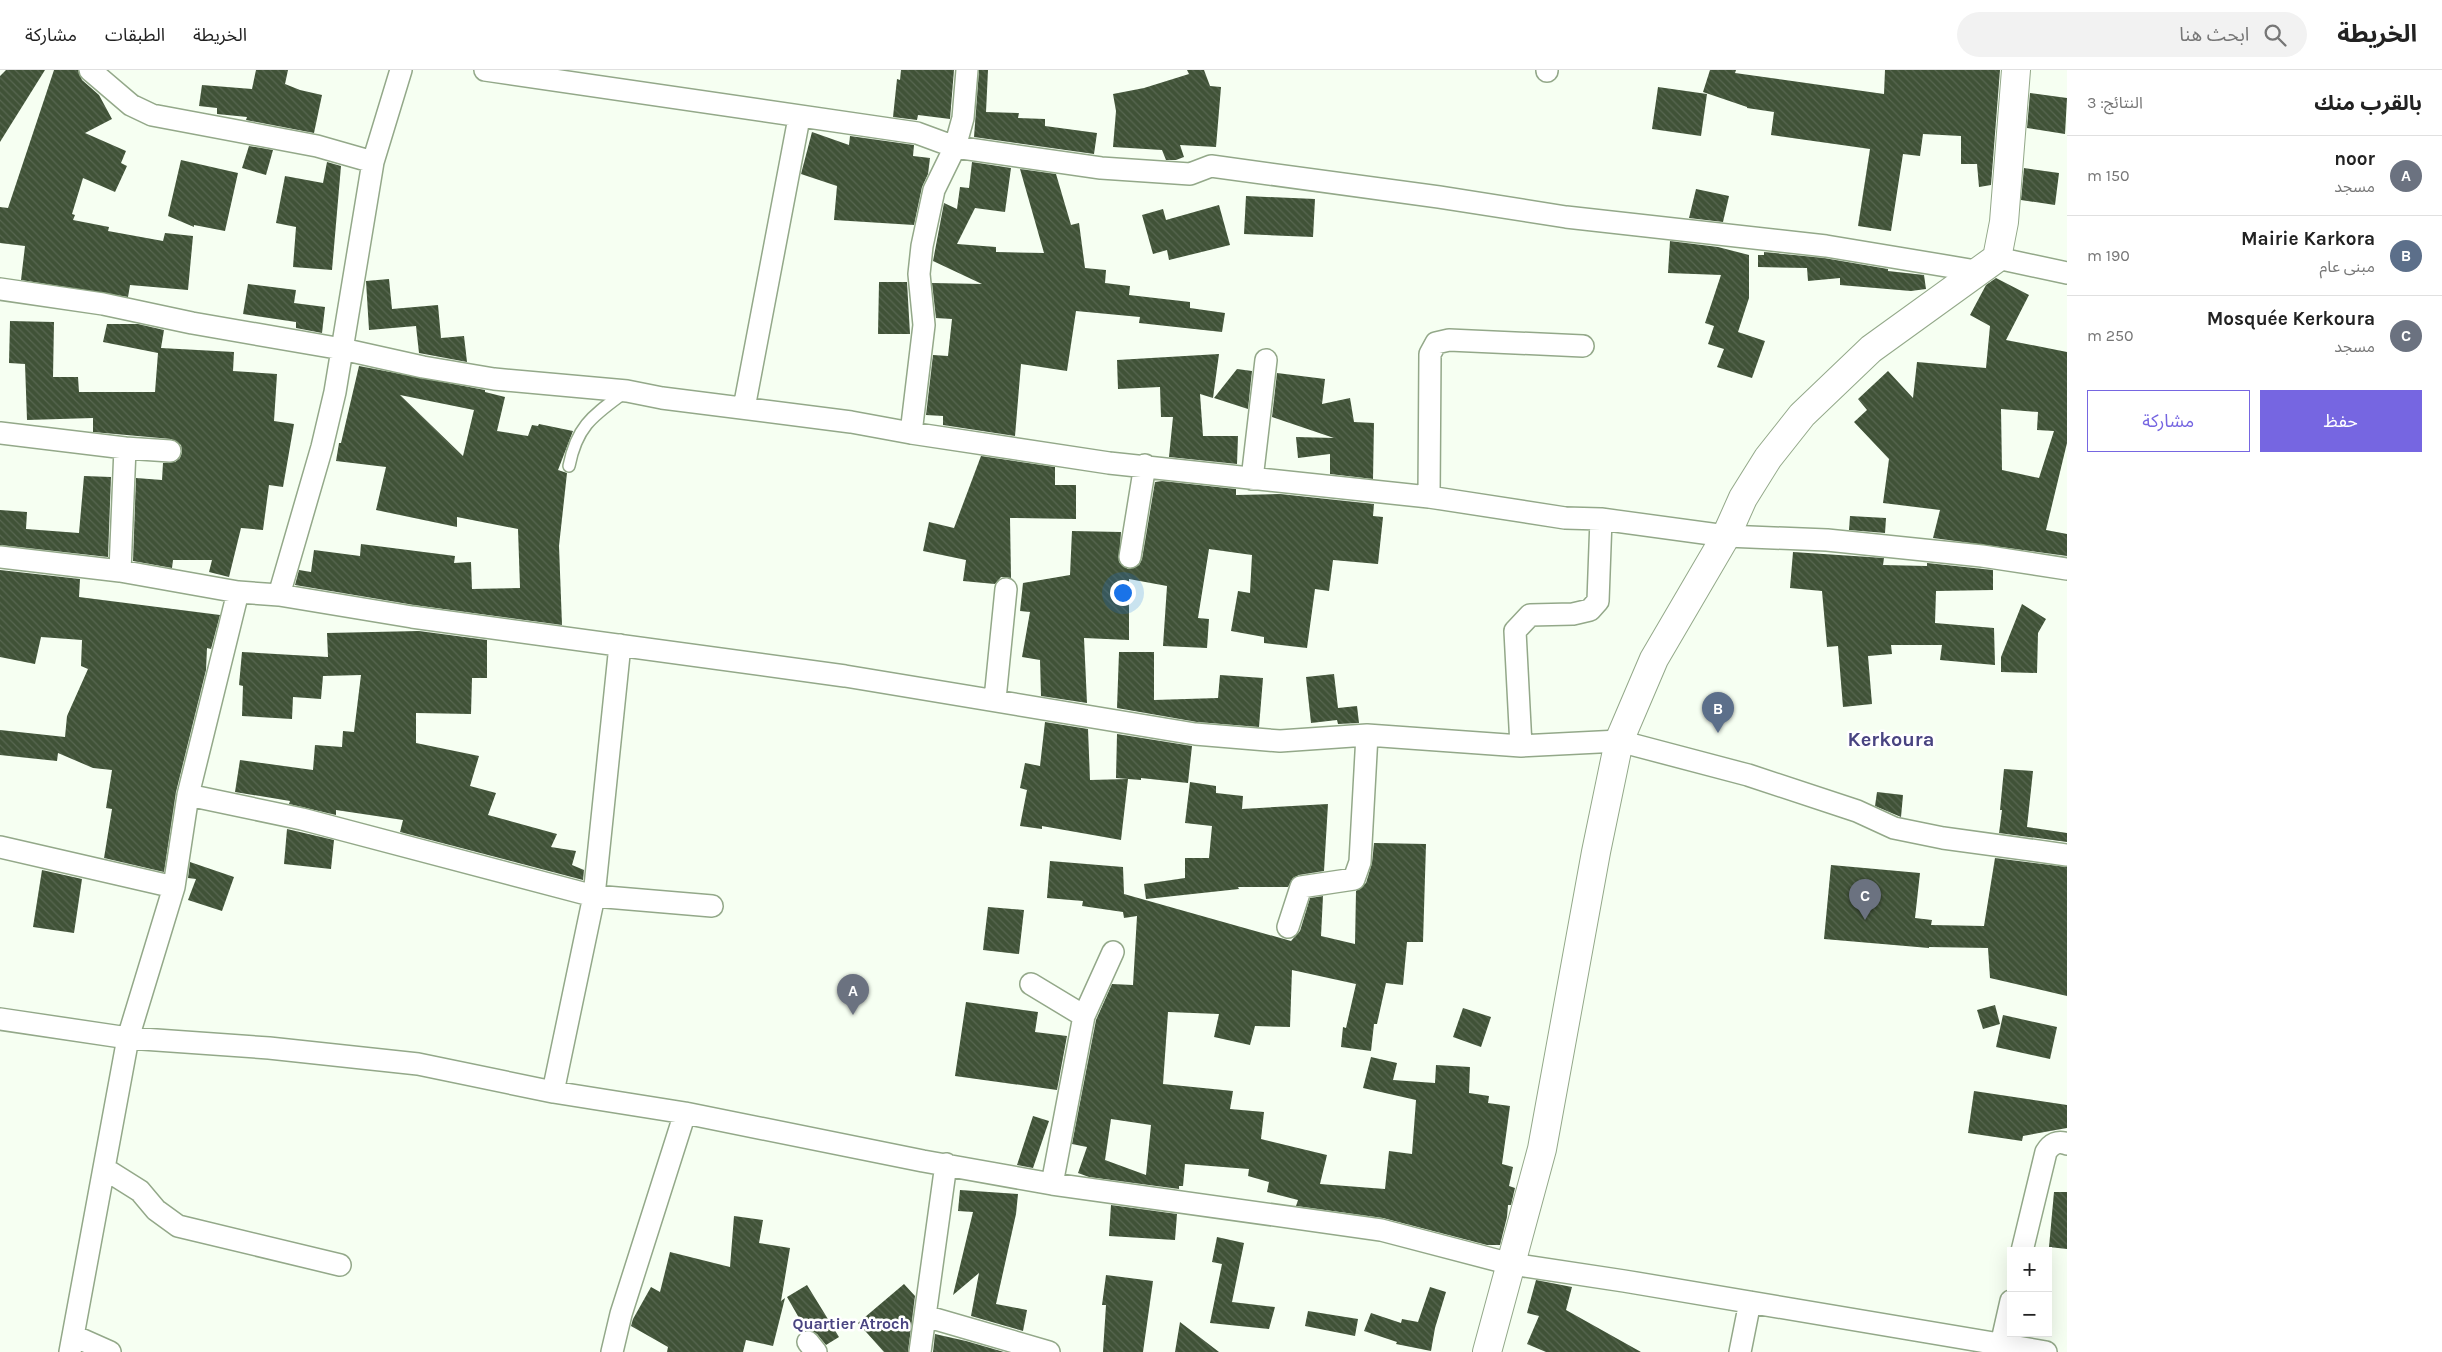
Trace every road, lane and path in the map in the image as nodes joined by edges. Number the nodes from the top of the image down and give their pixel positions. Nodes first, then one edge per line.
1 (90, 70) edge
2 (401, 70) edge
3 (485, 70) edge
4 (967, 70) edge
5 (2016, 70) edge
6 (799, 118) junction
7 (955, 147) junction
8 (373, 162) junction
9 (1987, 264) junction
10 (2067, 273) edge
11 (0, 289) edge
12 (1583, 346) dead end
13 (342, 349) junction
14 (1266, 360) dead end
15 (627, 390) junction
16 (744, 408) junction
17 (0, 433) edge
18 (911, 433) junction
19 (125, 448) junction
20 (170, 451) dead end
21 (569, 466) dead end
22 (1145, 466) junction
23 (1252, 478) junction
24 (1428, 496) junction
25 (1601, 519) junction
26 (1726, 536) junction
27 (0, 557) edge
28 (1130, 557) dead end
29 (2067, 569) edge
30 (120, 571) junction
31 (1006, 589) dead end
32 (238, 592) junction
33 (279, 595) junction
34 (620, 646) junction
35 (995, 700) junction
36 (1366, 735) junction
37 (1619, 741) junction
38 (1521, 746) junction
39 (188, 795) junction
40 (0, 847) edge
41 (2067, 855) edge
42 (174, 888) junction
43 (594, 896) junction
44 (712, 906) dead end
45 (1288, 927) dead end
46 (1113, 952) dead end
47 (1031, 984) dead end
48 (1084, 1016) junction
49 (0, 1019) edge
50 (128, 1038) junction
51 (553, 1092) junction
52 (685, 1113) junction
53 (2067, 1144) edge
54 (946, 1164) junction
55 (106, 1169) junction
56 (1052, 1184) junction
57 (2023, 1247) edge
58 (1511, 1264) junction
59 (340, 1265) dead end
60 (1750, 1302) junction
61 (925, 1316) junction
62 (2007, 1319) edge
63 (72, 1344) edge
64 (2001, 1345) junction
65 (110, 1352) edge
66 (612, 1352) edge
67 (920, 1352) edge
68 (1049, 1352) edge
69 (1487, 1352) edge
70 (1740, 1352) edge
71 (2046, 1352) edge

1 - 8 street
2 - 8 street
3 - 6 street
4 - 7 street
5 - 9 main road
6 - 7 street
6 - 16 street
7 - 9 street
7 - 18 street
8 - 13 street
9 - 10 street
9 - 26 main road
11 - 13 street
12 - 24 street
13 - 15 street
13 - 33 street
14 - 23 street
15 - 16 street
15 - 21 lane
16 - 18 street
17 - 19 street
18 - 22 street
19 - 20 street
19 - 30 street
22 - 23 street
22 - 28 street
23 - 24 street
24 - 25 street
25 - 26 street
25 - 38 street
26 - 29 street
26 - 37 main road
27 - 30 street
30 - 32 street
31 - 35 street
32 - 33 street
32 - 39 street
33 - 34 street
34 - 35 street
34 - 43 street
35 - 36 street
36 - 38 street
36 - 45 street
37 - 38 street
37 - 41 street
37 - 58 main road
39 - 42 street
39 - 43 street
40 - 42 street
42 - 50 street
43 - 44 street
43 - 51 street
46 - 48 street
47 - 48 street
48 - 56 street
49 - 50 street
50 - 51 street
50 - 55 street
51 - 52 street
52 - 54 street
52 - 66 street
53 - 57 street
54 - 56 street
54 - 61 street
55 - 59 street
55 - 63 street
56 - 58 street
58 - 60 street
58 - 69 main road
60 - 64 street
60 - 70 street
61 - 67 street
61 - 68 street
62 - 64 street
63 - 65 street
64 - 71 street

